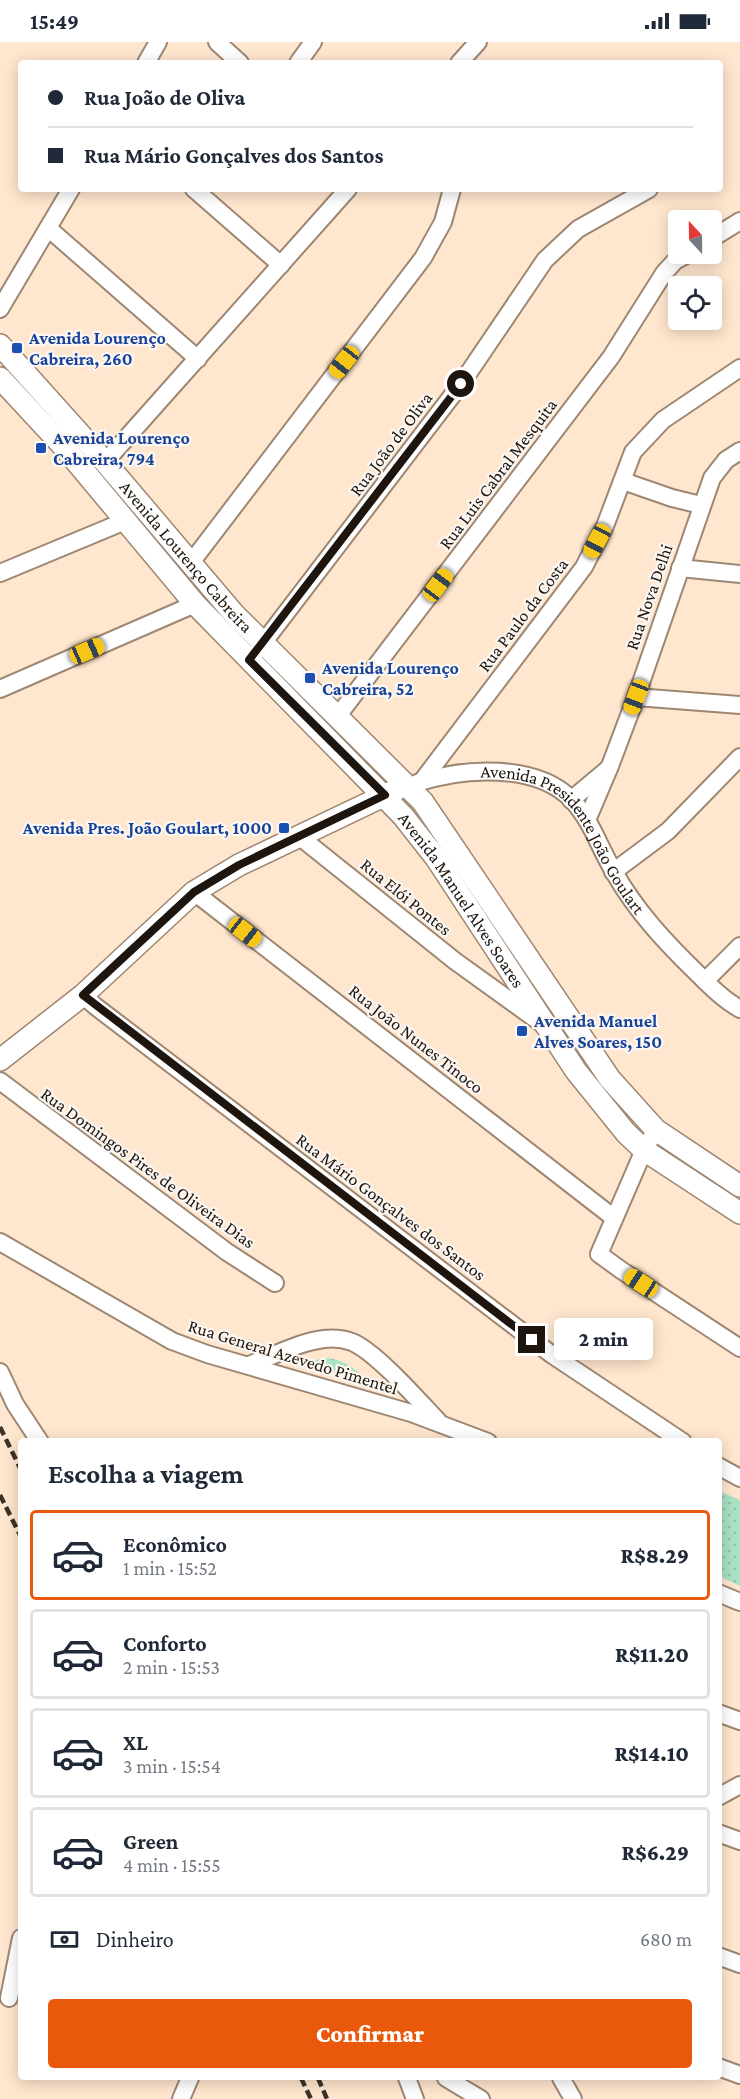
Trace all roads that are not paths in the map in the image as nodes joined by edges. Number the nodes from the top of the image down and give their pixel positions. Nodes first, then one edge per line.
1 (158, 42) edge
2 (217, 42) edge
3 (313, 42) edge
4 (478, 42) edge
5 (148, 60) edge
6 (237, 60) edge
7 (300, 60) edge
8 (462, 60) edge
9 (69, 192) edge
10 (197, 192) edge
11 (345, 192) edge
12 (451, 192) edge
13 (644, 192) edge
14 (740, 221) edge
15 (48, 228) junction
16 (722, 232) edge
17 (672, 264) edge
18 (282, 265) junction
19 (0, 309) edge
20 (0, 345) edge
21 (198, 359) junction
22 (740, 368) edge
23 (0, 378) edge
24 (740, 451) edge
25 (105, 462) junction
26 (623, 481) junction
27 (701, 505) junction
28 (125, 521) junction
29 (190, 564) junction
30 (680, 568) junction
31 (0, 573) edge
32 (740, 574) edge
33 (195, 604) junction
34 (264, 644) junction
35 (249, 660) junction
36 (0, 689) edge
37 (636, 697) junction
38 (740, 705) edge
39 (337, 717) junction
40 (740, 757) edge
41 (610, 766) junction
42 (415, 783) junction
43 (385, 795) junction
44 (572, 800) junction
45 (587, 820) junction
46 (300, 837) junction
47 (613, 872) junction
48 (194, 892) junction
49 (740, 946) edge
50 (705, 981) junction
51 (83, 995) junction
52 (740, 1009) edge
53 (548, 1028) junction
54 (0, 1060) edge
55 (0, 1081) edge
56 (656, 1130) junction
57 (644, 1150) junction
58 (740, 1186) edge
59 (740, 1213) edge
60 (614, 1218) junction
61 (0, 1242) edge
62 (275, 1283) dead end
63 (740, 1348) edge
64 (249, 1365) junction
65 (0, 1372) edge
66 (441, 1423) junction
67 (37, 1438) edge
68 (478, 1438) edge
69 (677, 1438) edge
70 (722, 1469) edge
71 (740, 1478) edge
72 (722, 1595) edge
73 (740, 1602) edge
74 (722, 1714) edge
75 (740, 1721) edge
76 (740, 1785) edge
77 (722, 1795) edge
78 (722, 1835) edge
79 (740, 1842) edge
80 (18, 1955) edge
81 (722, 1957) edge
82 (740, 1964) edge
83 (10, 1999) edge
84 (722, 2068) edge
85 (740, 2075) edge
86 (189, 2080) edge
87 (449, 2080) edge
88 (181, 2099) edge
89 (481, 2099) edge

1 - 5 street
2 - 6 street
3 - 7 street
4 - 8 street
9 - 15 street
10 - 18 street
11 - 18 street
12 - 29 street
13 - 34 street, Rua João de Oliva
14 - 16 street
15 - 19 street
15 - 21 street
17 - 39 street, Rua Luis Cabral Mesquita
18 - 21 street
20 - 25 main road, Avenida Lourenço Cabreira
21 - 25 street
22 - 26 street, Rua Paulo da Costa
23 - 28 main road, Avenida Lourenço Cabreira
24 - 27 street, Rua Nova Delhi
25 - 29 main road, Avenida Lourenço Cabreira
26 - 27 street
26 - 42 street, Rua Paulo da Costa
27 - 30 street, Rua Nova Delhi
28 - 31 street
28 - 33 main road, Avenida Lourenço Cabreira
29 - 34 main road, Avenida Lourenço Cabreira
30 - 32 street
30 - 37 street, Rua Nova Delhi
33 - 35 main road, Avenida Lourenço Cabreira
33 - 36 street
34 - 35 street, Rua João de Oliva
34 - 39 main road, Avenida Lourenço Cabreira
35 - 43 main road, Avenida Lourenço Cabreira
37 - 38 street
37 - 41 street, Rua Nova Delhi
39 - 42 main road, Avenida Lourenço Cabreira
40 - 47 street
41 - 44 street, Rua Nova Delhi
41 - 45 street, Rua Nova Delhi
42 - 43 main road, Avenida Presidente João Goulart
42 - 44 street, Avenida Presidente João Goulart
42 - 56 main road, Avenida Manuel Alves Soares
43 - 46 main road, Avenida Presidente João Goulart
43 - 53 main road, Avenida Manuel Alves Soares
44 - 45 street, Avenida Presidente João Goulart
45 - 47 street, Avenida Presidente João Goulart
46 - 48 main road, Avenida Presidente João Goulart
46 - 53 street, Rua Elói Pontes
47 - 50 street, Avenida Presidente João Goulart
48 - 51 main road, Avenida Presidente João Goulart
48 - 60 street, Rua João Nunes Tinoco
49 - 50 street
50 - 52 street, Avenida Presidente João Goulart
51 - 54 main road, Avenida Presidente João Goulart
51 - 69 street, Rua Mário Gonçalves dos Santos
53 - 57 main road, Avenida Manuel Alves Soares
55 - 62 street, Rua Domingos Pires de Oliveira Dias
56 - 57 street
56 - 58 main road, Avenida Manuel Alves Soares
57 - 59 main road, Avenida Manuel Alves Soares
57 - 60 street
60 - 63 street
61 - 64 street, Rua General Azevedo Pimentel
64 - 66 street, Rua General Azevedo Pimentel
64 - 66 street
65 - 67 street
66 - 68 street, Rua General Azevedo Pimentel
70 - 71 street
72 - 73 street
74 - 75 street
76 - 77 street
78 - 79 street
80 - 83 street
81 - 82 street
84 - 85 street
86 - 88 street
87 - 89 street

